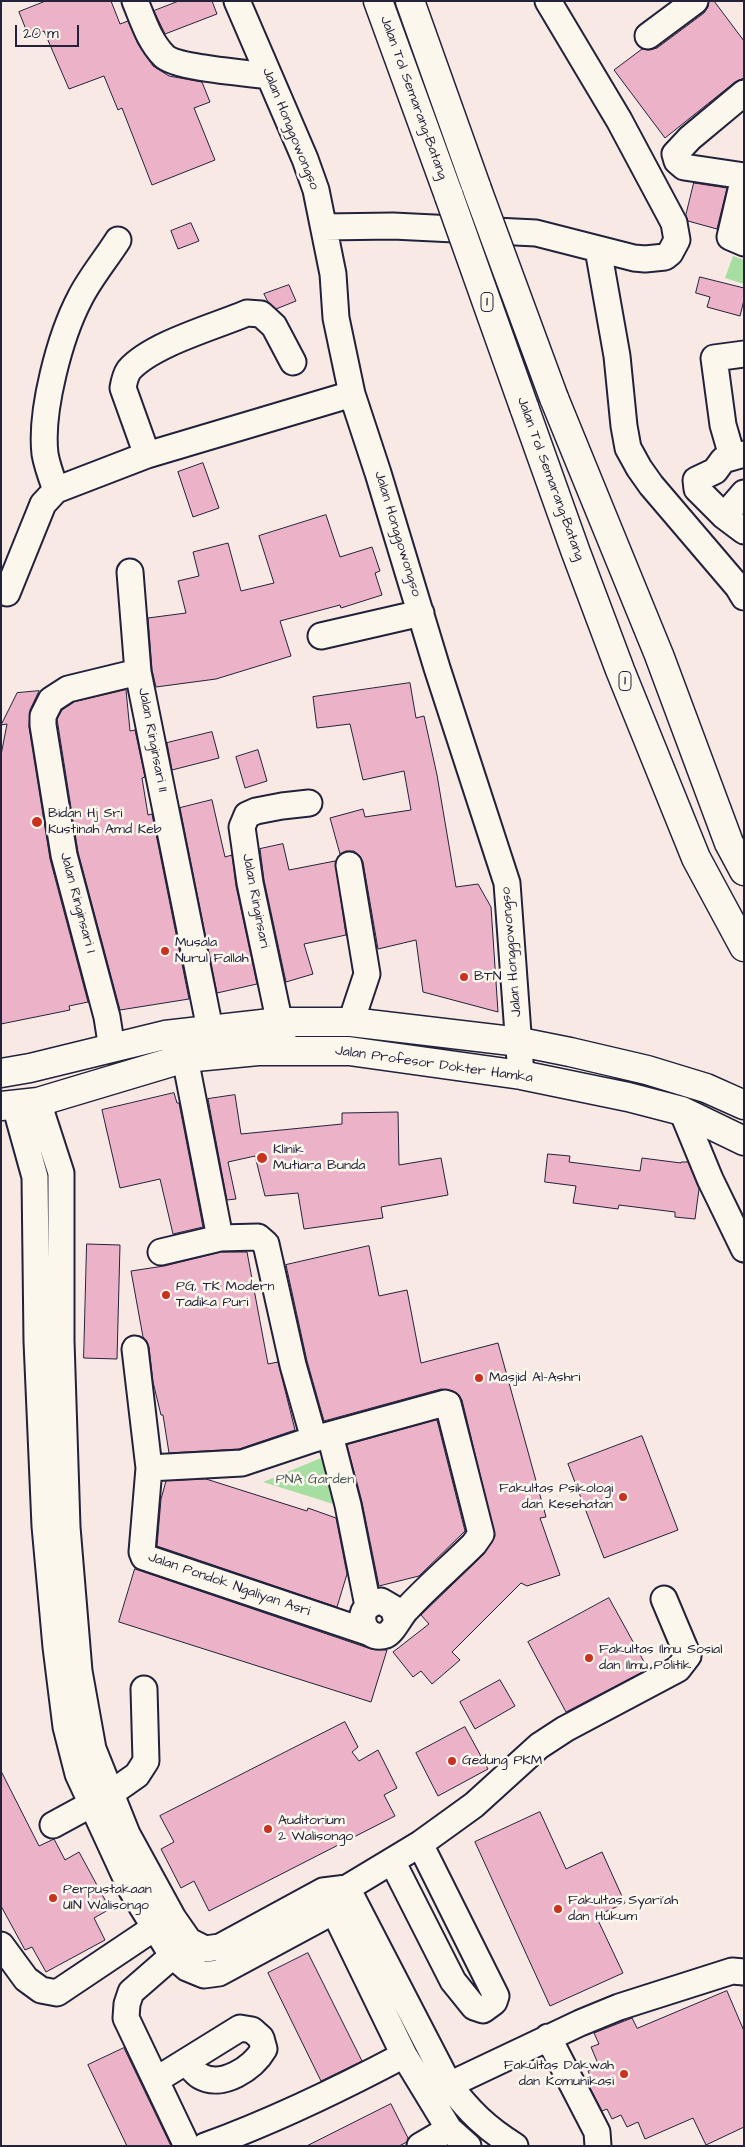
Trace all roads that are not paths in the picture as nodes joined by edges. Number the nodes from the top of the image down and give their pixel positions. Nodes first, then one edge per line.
1 (237, 1) edge
2 (378, 1) edge
3 (410, 1) edge
4 (548, 1) edge
5 (695, 1) edge
6 (142, 3) edge
7 (648, 36) dead end
8 (269, 76) junction
9 (744, 93) edge
10 (744, 176) edge
11 (324, 227) junction
12 (118, 240) dead end
13 (737, 240) edge
14 (598, 249) junction
15 (744, 354) edge
16 (293, 362) dead end
17 (352, 394) junction
18 (146, 455) junction
19 (738, 455) edge
20 (56, 490) junction
21 (744, 493) edge
22 (724, 516) junction
23 (744, 531) edge
24 (130, 572) dead end
25 (7, 593) dead end
26 (744, 596) edge
27 (421, 613) junction
28 (321, 636) dead end
29 (138, 672) junction
30 (309, 803) dead end
31 (349, 866) dead end
32 (744, 871) edge
33 (744, 947) edge
34 (280, 1022) junction
35 (351, 1022) junction
36 (212, 1041) junction
37 (520, 1042) junction
38 (112, 1049) junction
39 (285, 1050) junction
40 (185, 1058) junction
41 (12, 1071) edge
42 (521, 1075) junction
43 (18, 1104) edge
44 (744, 1105) edge
45 (682, 1111) junction
46 (744, 1141) edge
47 (61, 1173) junction
48 (35, 1177) junction
49 (220, 1238) junction
50 (744, 1249) edge
51 (161, 1252) dead end
52 (37, 1272) junction
53 (61, 1272) junction
54 (49, 1341) junction
55 (135, 1349) dead end
56 (322, 1437) junction
57 (149, 1468) junction
58 (664, 1599) dead end
59 (368, 1606) junction
60 (397, 1621) junction
61 (370, 1633) junction
62 (144, 1689) dead end
63 (100, 1799) junction
64 (53, 1825) dead end
65 (420, 1844) junction
66 (392, 1861) junction
67 (347, 1888) junction
68 (334, 1911) junction
69 (163, 1923) junction
70 (1, 1945) edge
71 (180, 1948) junction
72 (744, 1972) edge
73 (548, 2037) junction
74 (404, 2055) junction
75 (186, 2062) dead end
76 (156, 2080) junction
77 (449, 2085) junction
78 (449, 2128) junction
79 (250, 2138) edge
80 (187, 2146) edge
81 (205, 2146) edge
82 (420, 2146) edge
83 (468, 2146) edge
84 (515, 2146) edge
85 (598, 2146) edge

1 - 8 street, Jalan Honggowongso
2 - 33 main road, Jalan Tol Semarang–Batang / 1, bridge
3 - 32 main road, bridge
4 - 14 street
5 - 7 street
6 - 8 street
8 - 11 street, Jalan Honggowongso
9 - 10 street
10 - 13 street
11 - 14 street
11 - 17 street, Jalan Honggowongso
12 - 20 street
14 - 26 street
15 - 19 street
16 - 18 street
17 - 18 street
17 - 27 street, Jalan Honggowongso
18 - 20 street
19 - 22 street
20 - 25 street
21 - 22 street
22 - 23 street
24 - 29 street, Jalan Ringinsari II
27 - 28 street
27 - 37 street, Jalan Honggowongso
29 - 36 street, Jalan Ringinsari II
29 - 38 street, Jalan Ringinsari I
30 - 34 street, Jalan Ringinsari
31 - 35 street
34 - 35 main road, Jalan Profesor Dokter Hamka
34 - 36 main road, Jalan Profesor Dokter Hamka
34 - 39 street, Jalan Ringinsari
35 - 37 main road, Jalan Profesor Dokter Hamka
36 - 38 main road, Jalan Profesor Dokter Hamka
36 - 39 main road, Jalan Profesor Dokter Hamka
36 - 40 main road, Jalan Profesor Dokter Hamka
37 - 42 street, Jalan Honggowongso
37 - 44 main road, Jalan Profesor Dokter Hamka
38 - 41 main road, Jalan Profesor Dokter Hamka
39 - 42 main road, Jalan Profesor Dokter Hamka
40 - 43 main road, Jalan Profesor Dokter Hamka
40 - 49 street
41 - 43 main road
42 - 45 main road, Jalan Profesor Dokter Hamka
43 - 47 street
43 - 48 street
45 - 46 main road, Jalan Profesor Dokter Hamka
45 - 50 street
47 - 48 street
47 - 53 street
48 - 52 street
49 - 51 street
49 - 56 street
52 - 53 street
52 - 54 street
53 - 54 street
54 - 63 street
55 - 57 street, Jalan Pondok Ngaliyan Asri
56 - 57 street, Jalan Pondok Ngaliyan Asri
56 - 59 street
56 - 60 street, Jalan Pondok Ngaliyan Asri
57 - 61 street, Jalan Pondok Ngaliyan Asri
58 - 65 street
59 - 60 street
59 - 61 street
60 - 61 street, Jalan Pondok Ngaliyan Asri
62 - 63 street
63 - 64 street
63 - 69 street
65 - 66 street
65 - 66 street
66 - 67 street
67 - 68 street
67 - 71 street
67 - 77 street
68 - 71 street
68 - 74 street
69 - 70 street
69 - 71 street
71 - 76 street
72 - 73 street
73 - 77 street
73 - 85 street
74 - 78 street
74 - 79 street
75 - 76 street
76 - 80 street
77 - 84 street
78 - 82 street
78 - 83 street
79 - 81 street

